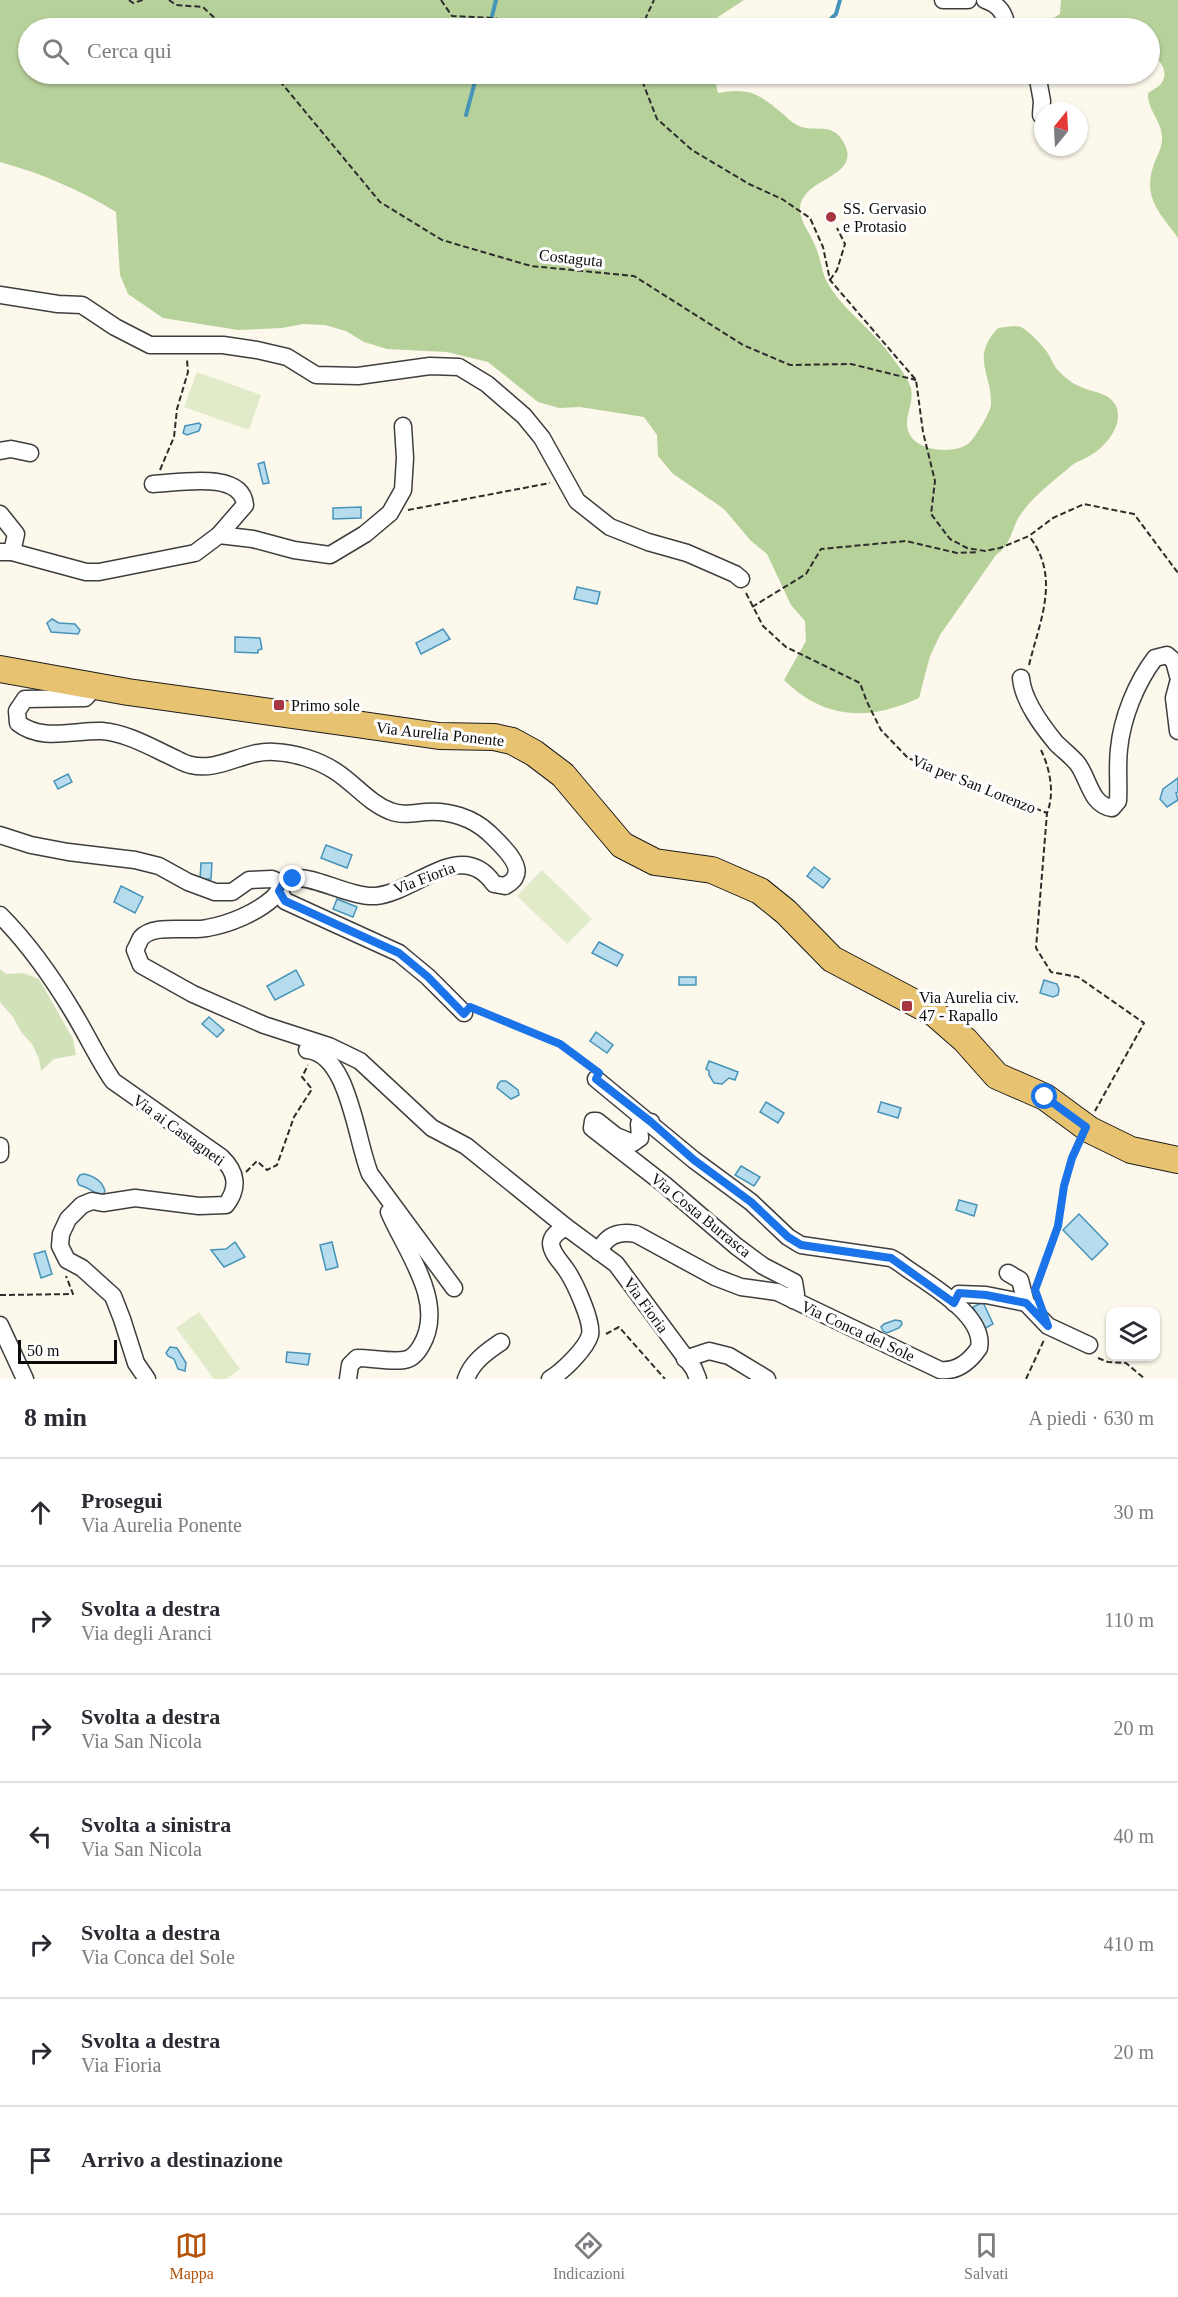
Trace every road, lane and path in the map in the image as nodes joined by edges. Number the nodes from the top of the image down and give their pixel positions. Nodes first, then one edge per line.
1 (129, 0) edge
2 (143, 0) edge
3 (169, 0) edge
4 (441, 0) edge
5 (654, 0) edge
6 (943, 0) edge
7 (968, 0) edge
8 (985, 0) edge
9 (215, 18) edge
10 (489, 18) edge
11 (646, 18) edge
12 (1006, 18) edge
13 (282, 84) edge
14 (643, 84) edge
15 (1039, 84) edge
16 (1042, 102) edge
17 (837, 228) dead end
18 (830, 280) junction
19 (0, 295) edge
20 (186, 345) junction
21 (916, 380) junction
22 (403, 426) dead end
23 (0, 451) edge
24 (30, 453) dead end
25 (566, 480) junction
26 (153, 484) joint
27 (390, 513) junction
28 (0, 514) edge
29 (219, 535) junction
30 (1029, 536) junction
31 (985, 551) junction
32 (6, 552) edge
33 (1178, 573) edge
34 (741, 579) joint
35 (752, 607) junction
36 (0, 669) edge
37 (1178, 676) edge
38 (1178, 683) edge
39 (1022, 684) joint
40 (96, 686) junction
41 (1178, 731) edge
42 (1039, 745) dead end
43 (1047, 813) junction
44 (0, 835) edge
45 (281, 888) junction
46 (0, 915) edge
47 (464, 1014) joint
48 (300, 1037) junction
49 (314, 1051) junction
50 (596, 1079) joint
51 (1090, 1121) junction
52 (651, 1122) junction
53 (0, 1146) edge
54 (0, 1154) edge
55 (1178, 1160) edge
56 (235, 1176) junction
57 (386, 1197) junction
58 (568, 1229) junction
59 (613, 1235) junction
60 (599, 1252) junction
61 (64, 1272) dead end
62 (1008, 1272) dead end
63 (1036, 1283) dead end
64 (454, 1288) dead end
65 (0, 1295) edge
66 (793, 1300) junction
67 (954, 1303) junction
68 (1026, 1303) junction
69 (0, 1325) edge
70 (1048, 1326) junction
71 (591, 1334) junction
72 (501, 1342) dead end
73 (1089, 1345) dead end
74 (685, 1359) junction
75 (25, 1379) edge
76 (147, 1379) edge
77 (348, 1379) edge
78 (466, 1379) edge
79 (550, 1379) edge
80 (665, 1379) edge
81 (698, 1379) edge
82 (767, 1379) edge
83 (1026, 1379) edge

1 - 2 path
3 - 9 path
4 - 10 path
5 - 11 path
6 - 7 street
8 - 12 street
13 - 21 path, Costaguta
14 - 18 path
15 - 16 street
17 - 18 path
18 - 21 path
19 - 20 street
20 - 25 street
20 - 26 path
21 - 31 path
22 - 27 street
23 - 24 street
25 - 27 path
25 - 34 street
26 - 29 street
27 - 29 street
28 - 32 street
29 - 32 street
30 - 31 path
30 - 33 path
30 - 39 path
31 - 35 path
34 - 35 path, Via per San Lorenzo
35 - 43 path, Via per San Lorenzo
36 - 40 main road, Via Aurelia Ponente
37 - 39 street
38 - 41 street
40 - 45 street, Via Fioria
40 - 51 main road, Via Aurelia Ponente
42 - 43 path
43 - 51 path, Via per San Lorenzo
44 - 45 street
45 - 47 street
45 - 48 street, Via Fioria
46 - 56 street, Via ai Castagneti
47 - 50 path
48 - 49 street
48 - 58 street, Via Fioria
49 - 56 path
49 - 57 street
50 - 52 street, Via Conca del Sole
51 - 55 main road, Via Aurelia Ponente
51 - 63 path
52 - 66 street, Via Costa Burrasca
52 - 67 street, Via Conca del Sole
53 - 54 street
56 - 76 street, Via ai Castagneti
57 - 64 street
57 - 77 street
58 - 59 street, Via Conca del Sole
58 - 60 street, Via Fioria
58 - 71 street
59 - 60 street
59 - 66 street, Via Conca del Sole
60 - 74 street, Via Fioria
61 - 65 path
62 - 68 street
66 - 67 street, Via Conca del Sole
67 - 68 street
68 - 70 street
69 - 75 street
70 - 73 street
70 - 83 path
71 - 79 street
71 - 80 path
72 - 78 street
74 - 81 street, Via Fioria
74 - 82 street

